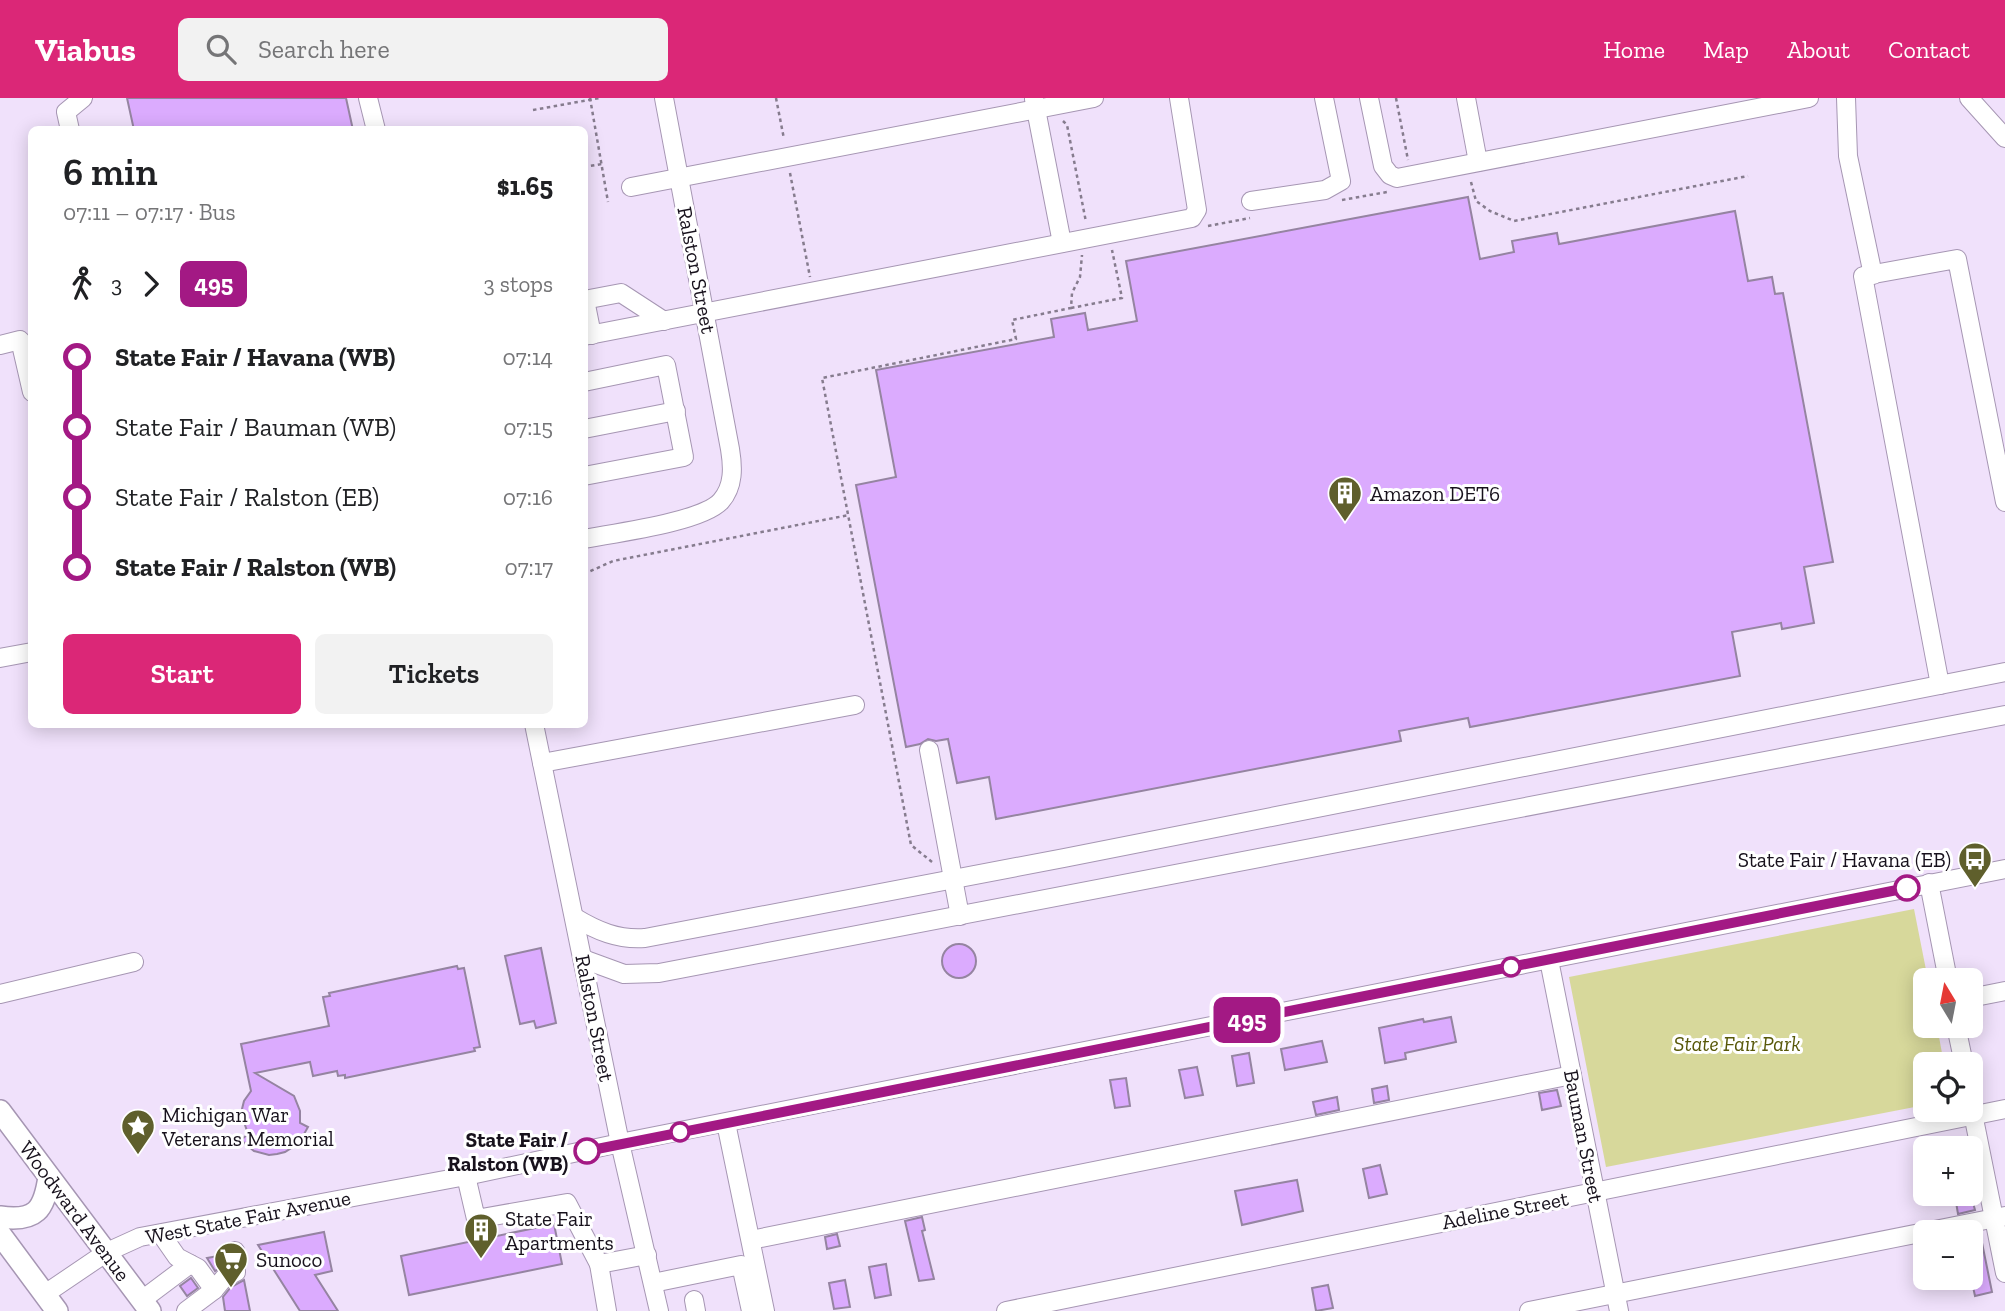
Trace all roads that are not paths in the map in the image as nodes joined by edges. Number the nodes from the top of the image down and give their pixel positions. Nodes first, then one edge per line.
1 (83, 98) edge
2 (369, 98) edge
3 (664, 98) edge
4 (1094, 98) edge
5 (1179, 98) edge
6 (1324, 98) edge
7 (1369, 98) edge
8 (1466, 98) edge
9 (1846, 98) edge
10 (1969, 98) edge
11 (1803, 99) edge
12 (1035, 104) edge
13 (69, 126) edge
14 (375, 126) edge
15 (2005, 138) edge
16 (1474, 169) junction
17 (679, 178) junction
18 (631, 187) dead end
19 (1251, 201) dead end
20 (1068, 250) junction
21 (1873, 275) junction
22 (588, 299) edge
23 (704, 312) junction
24 (664, 321) junction
25 (588, 336) edge
26 (0, 345) edge
27 (28, 375) edge
28 (588, 381) edge
29 (676, 411) junction
30 (588, 428) edge
31 (588, 475) edge
32 (2005, 502) edge
33 (588, 538) edge
34 (28, 653) edge
35 (0, 658) edge
36 (2005, 672) edge
37 (1940, 685) junction
38 (855, 705) dead end
39 (2005, 715) edge
40 (535, 728) edge
41 (929, 750) dead end
42 (542, 763) junction
43 (2005, 869) edge
44 (953, 879) junction
45 (1930, 883) junction
46 (960, 916) junction
47 (575, 917) junction
48 (583, 959) junction
49 (1549, 960) junction
50 (134, 962) dead end
51 (1946, 968) edge
52 (2005, 991) edge
53 (0, 994) edge
54 (1983, 995) edge
55 (1572, 1075) junction
56 (1983, 1108) edge
57 (2005, 1109) edge
58 (0, 1111) edge
59 (1913, 1120) edge
60 (1976, 1122) edge
61 (726, 1124) junction
62 (0, 1130) edge
63 (620, 1143) junction
64 (31, 1153) junction
65 (466, 1175) junction
66 (49, 1177) junction
67 (1595, 1192) junction
68 (0, 1217) edge
69 (2000, 1217) edge
70 (0, 1234) edge
71 (161, 1234) junction
72 (751, 1240) junction
73 (235, 1251) dead end
74 (107, 1252) junction
75 (648, 1255) junction
76 (190, 1264) junction
77 (599, 1264) junction
78 (2005, 1273) edge
79 (653, 1283) junction
80 (214, 1290) junction
81 (1617, 1302) edge
82 (50, 1303) edge
83 (146, 1305) edge
84 (186, 1311) edge
85 (607, 1311) edge
86 (659, 1311) edge
87 (751, 1311) edge
88 (765, 1311) edge
89 (1006, 1311) edge
90 (1529, 1311) edge

1 - 13 street
2 - 14 street
3 - 17 street, Ralston Street
4 - 12 street
5 - 20 street
6 - 19 street
7 - 16 street
8 - 16 street
9 - 21 street
10 - 15 street
11 - 16 street
12 - 17 street
12 - 20 street
17 - 18 street
17 - 23 street, Ralston Street
20 - 23 street
21 - 32 street
21 - 37 street
22 - 24 street
23 - 24 street
23 - 33 street, Ralston Street
24 - 25 street
26 - 27 street
28 - 29 street
29 - 30 street
29 - 31 street
34 - 35 street
36 - 37 street
37 - 44 street
38 - 42 street
39 - 46 street
40 - 42 street, Ralston Street
41 - 44 street
42 - 47 street, Ralston Street
43 - 45 street, West State Fair Avenue
44 - 46 street
44 - 47 street
45 - 49 street, West State Fair Avenue
45 - 51 street
46 - 48 street
47 - 48 street, Ralston Street
48 - 63 street, Ralston Street
49 - 55 street, Bauman Street
49 - 61 street, West State Fair Avenue
50 - 53 street
52 - 54 street
55 - 67 street, Bauman Street
55 - 72 street
56 - 57 street, Adeline Street
58 - 64 main road, Woodward Avenue
59 - 67 street, Adeline Street
60 - 69 street
61 - 63 street, West State Fair Avenue
61 - 72 street
62 - 64 main road
63 - 65 street, West State Fair Avenue
63 - 75 street, Ralston Street
64 - 66 main road, Woodward Avenue
65 - 71 street, West State Fair Avenue
65 - 77 street
66 - 68 main road
66 - 74 main road, Woodward Avenue
67 - 81 street, Bauman Street
67 - 89 street, Adeline Street
69 - 78 street
69 - 81 street
70 - 82 main road
71 - 74 street, West State Fair Avenue
71 - 76 street
72 - 88 street
73 - 80 street
74 - 82 street, West State Fair Avenue
74 - 83 main road, Woodward Avenue
75 - 77 street
75 - 79 street, Ralston Street
76 - 80 street
76 - 83 street
77 - 85 street
79 - 86 street, Ralston Street
79 - 87 street
80 - 84 street
81 - 90 street

